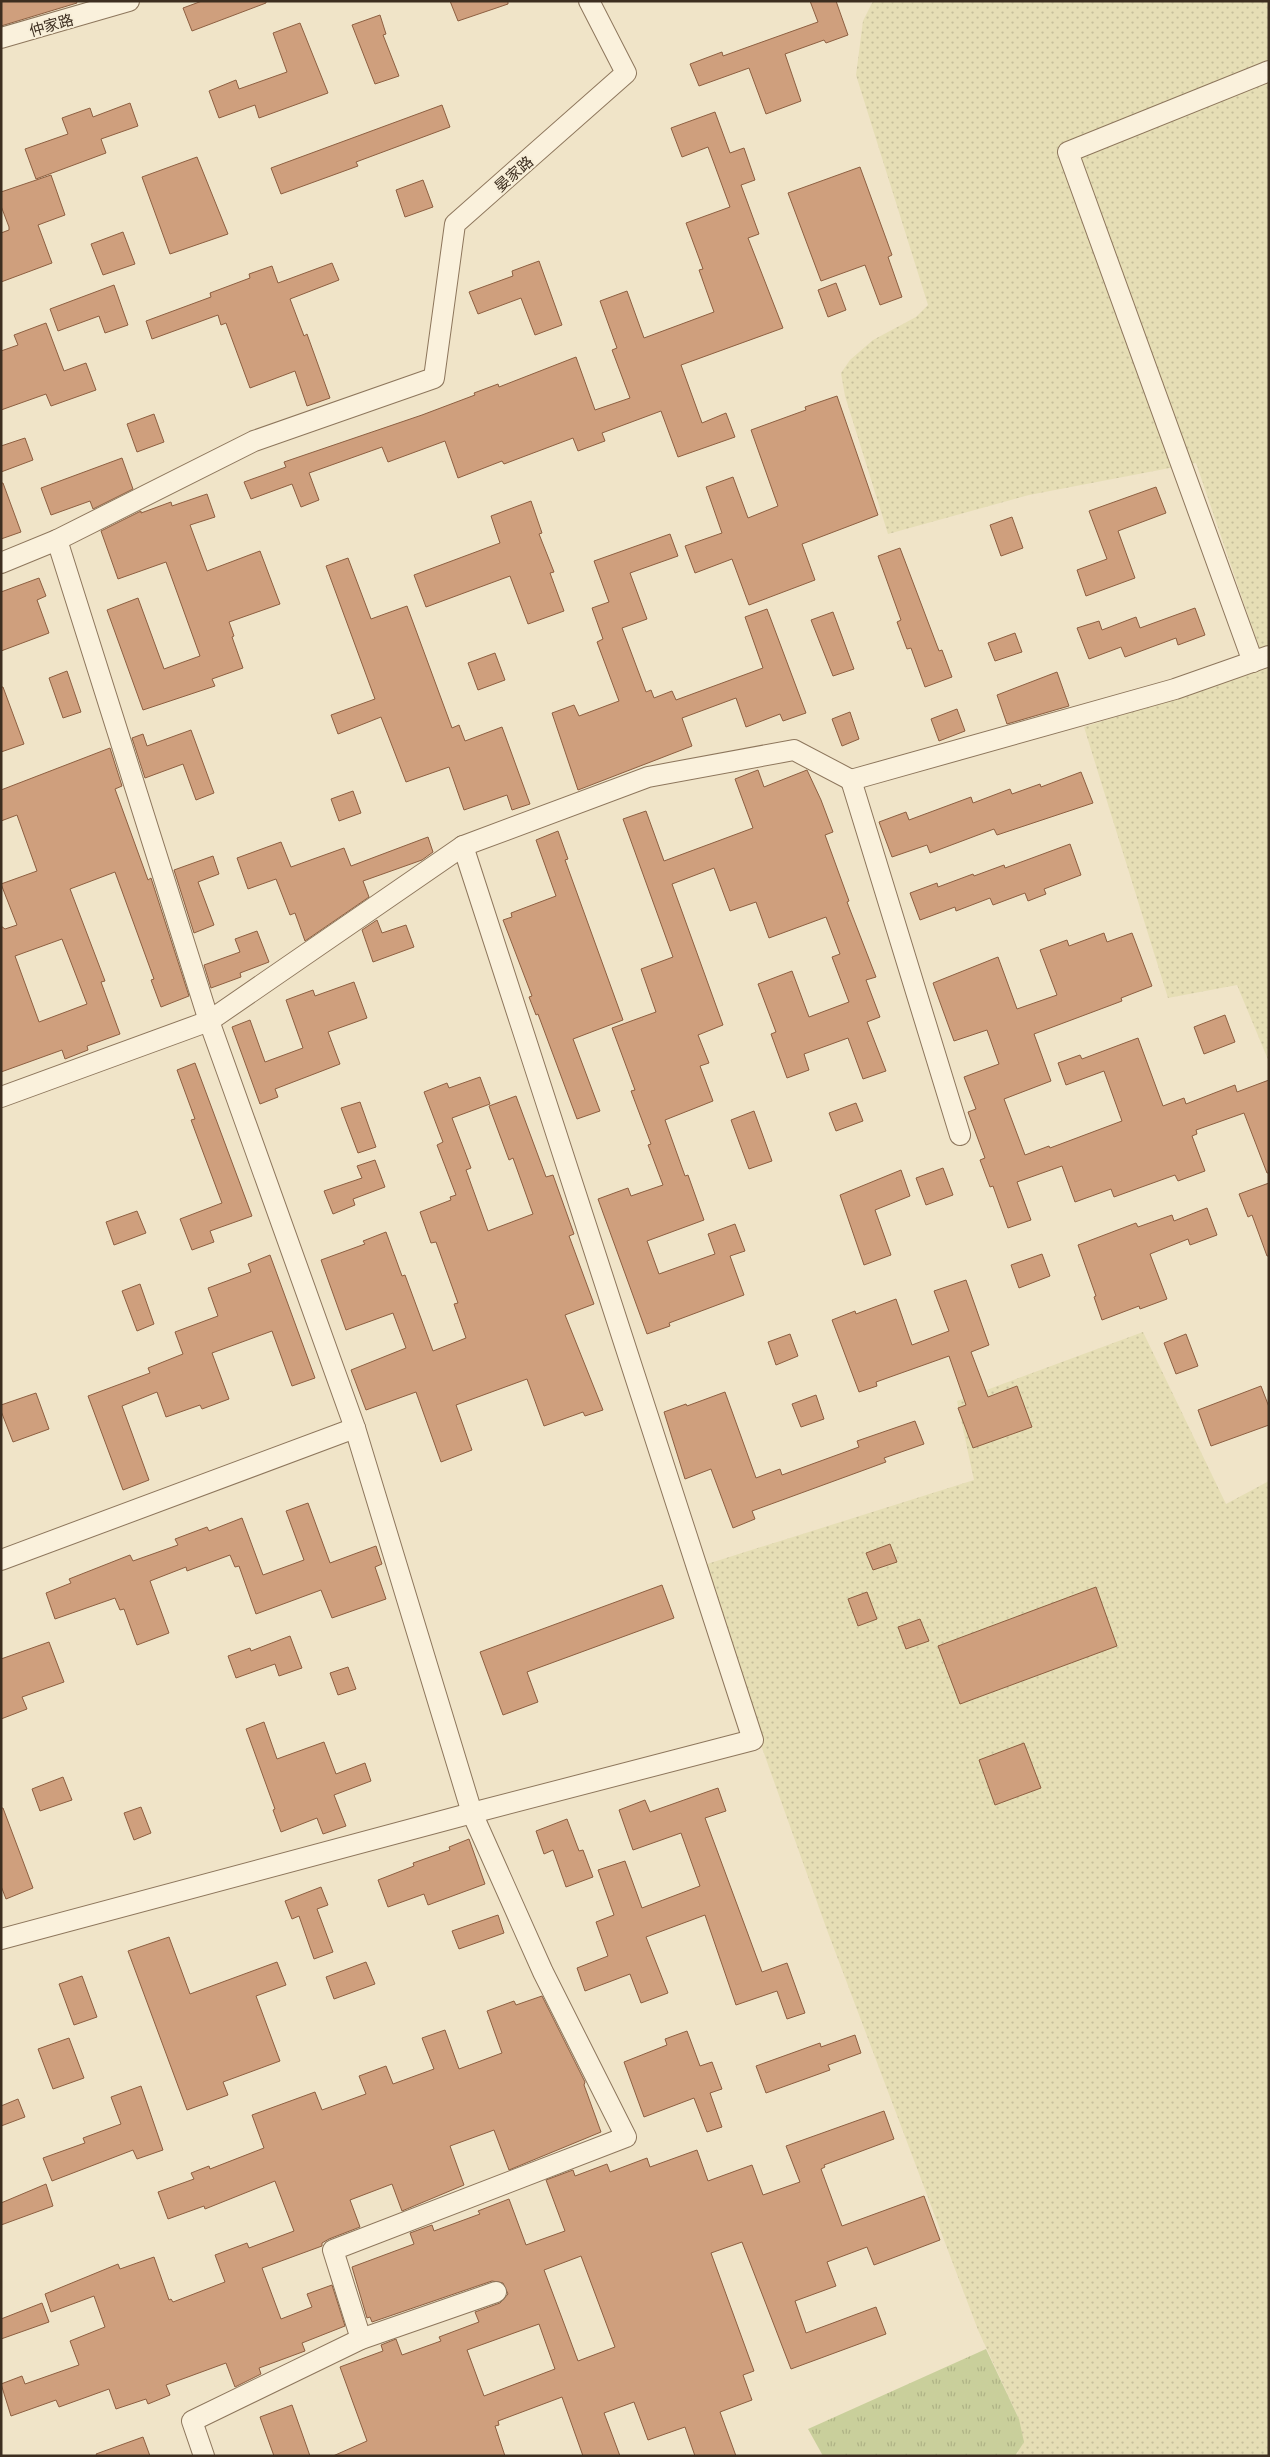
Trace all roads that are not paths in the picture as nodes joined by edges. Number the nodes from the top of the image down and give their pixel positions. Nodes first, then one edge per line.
1 (129, 1) edge
2 (589, 1) edge
3 (1, 38) edge
4 (1269, 71) edge
5 (57, 540) junction
6 (1, 563) edge
7 (1261, 659) edge
8 (851, 780) junction
9 (463, 846) junction
10 (209, 1021) junction
11 (1, 1096) edge
12 (960, 1136) dead end
13 (355, 1428) junction
14 (1, 1560) edge
15 (472, 1813) junction
16 (1, 1940) edge
17 (496, 2292) dead end
18 (361, 2339) junction
19 (204, 2456) edge

1 - 3 street, 仲家路
2 - 5 street, 晏家路
4 - 7 street
5 - 6 street
5 - 10 street
7 - 8 street
8 - 9 street
8 - 12 street
9 - 10 street
9 - 15 street
10 - 11 street
10 - 13 street
13 - 14 street
13 - 15 street
15 - 16 street
15 - 18 street
17 - 18 street
18 - 19 street

